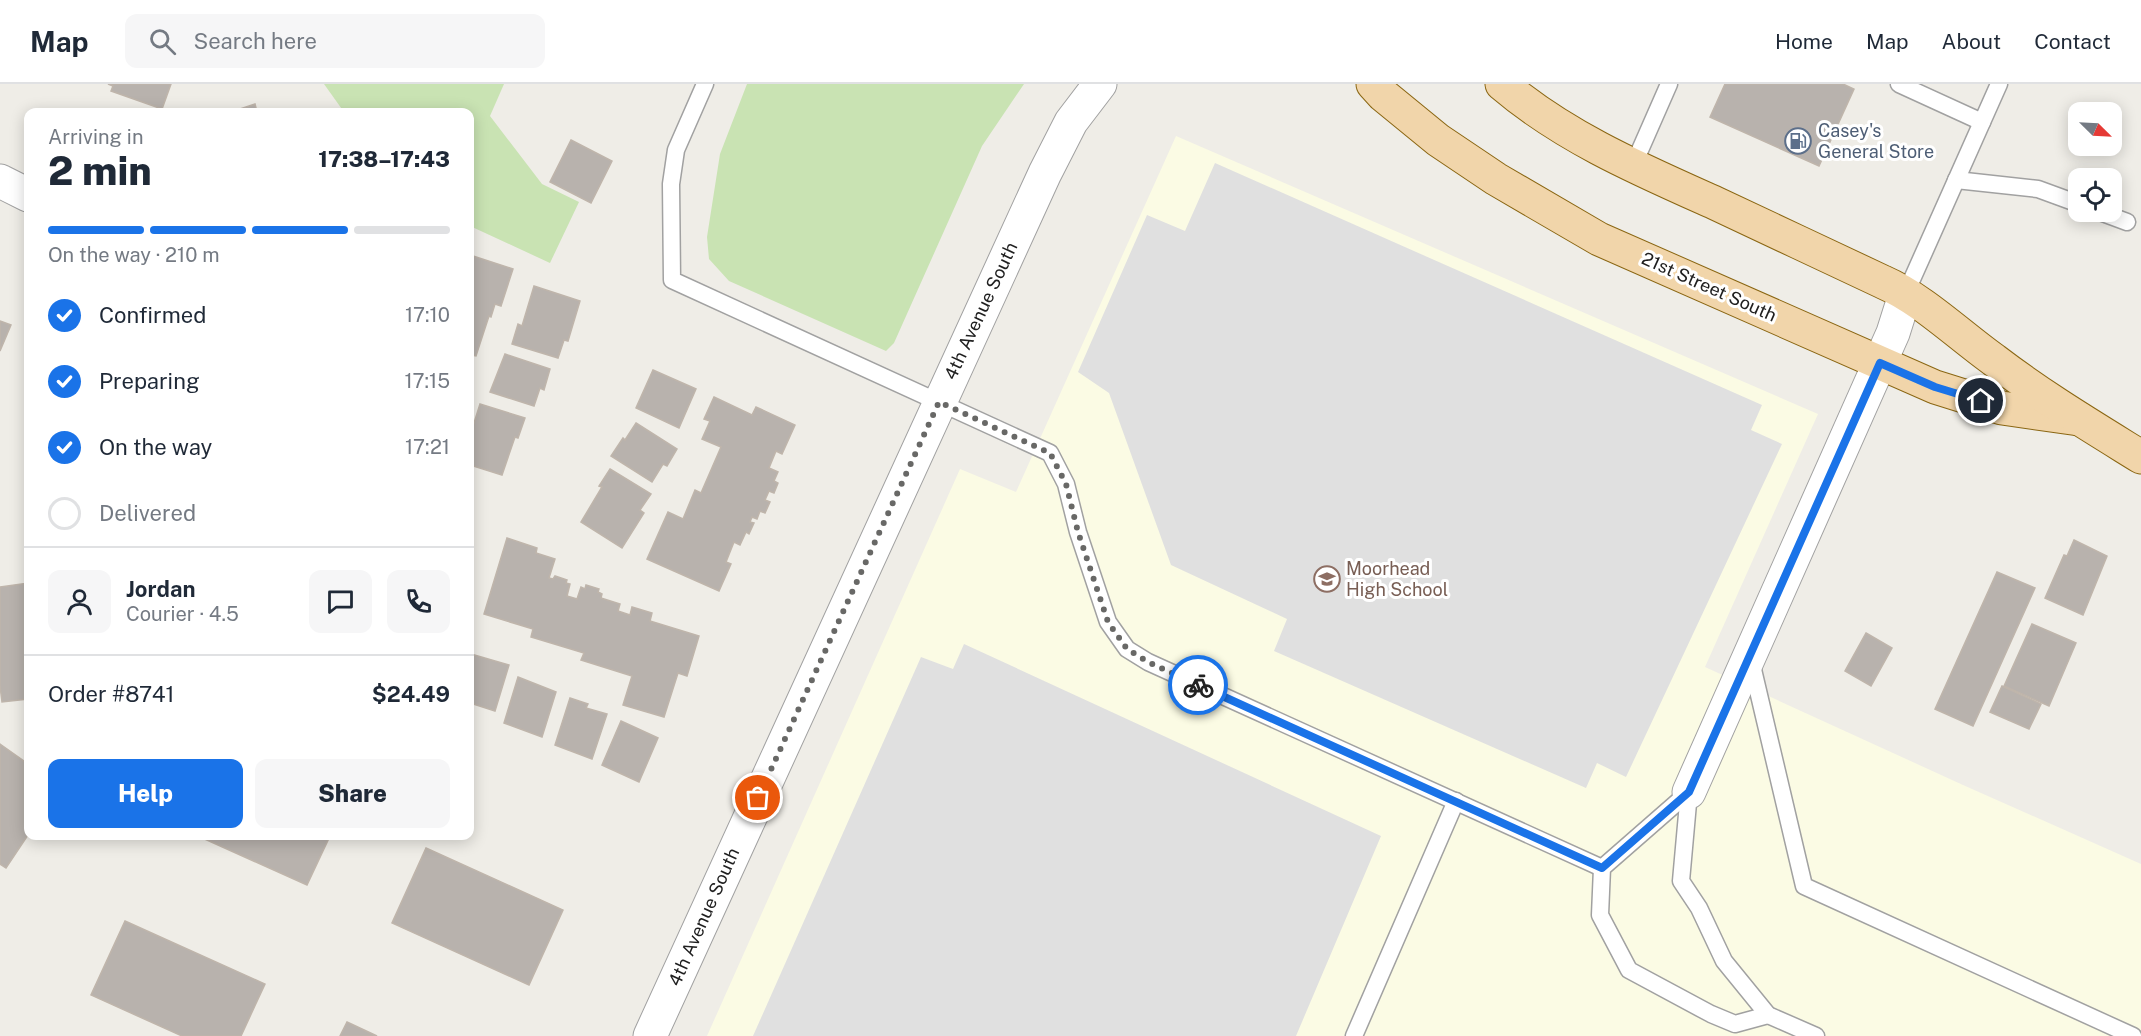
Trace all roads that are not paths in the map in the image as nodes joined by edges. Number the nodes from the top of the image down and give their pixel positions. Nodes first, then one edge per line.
1 (705, 84) edge
2 (1100, 84) edge
3 (1373, 84) edge
4 (1502, 84) edge
5 (1669, 84) edge
6 (1899, 84) edge
7 (1999, 84) edge
8 (1982, 122) junction
9 (1633, 166) junction
10 (1956, 180) junction
11 (0, 181) edge
12 (24, 193) edge
13 (2068, 200) edge
14 (2122, 220) edge
15 (2127, 222) dead end
16 (1905, 295) junction
17 (1880, 363) junction
18 (939, 402) junction
19 (2079, 419) junction
20 (2141, 458) edge
21 (1750, 656) junction
22 (1689, 792) junction
23 (1456, 801) junction
24 (1602, 868) junction
25 (1768, 1016) junction
26 (650, 1036) edge
27 (1354, 1036) edge
28 (1816, 1036) edge
29 (2133, 1036) edge

1 - 18 lane
2 - 18 street, 4th Avenue South
3 - 17 main road, 21st Street South
4 - 9 main road, 21st Street South
5 - 9 lane
6 - 8 lane
7 - 8 lane
8 - 10 lane
9 - 16 main road, 21st Street South
10 - 13 lane
10 - 16 lane
11 - 12 street
14 - 15 lane
16 - 17 street
16 - 19 main road, 21st Street South
17 - 19 main road, 21st Street South
17 - 21 street
18 - 23 lane
18 - 26 street, 4th Avenue South
19 - 20 main road, 21st Street South
21 - 22 street
21 - 29 lane
22 - 24 lane
22 - 25 lane
23 - 24 lane
23 - 27 lane
24 - 25 lane
25 - 28 lane

